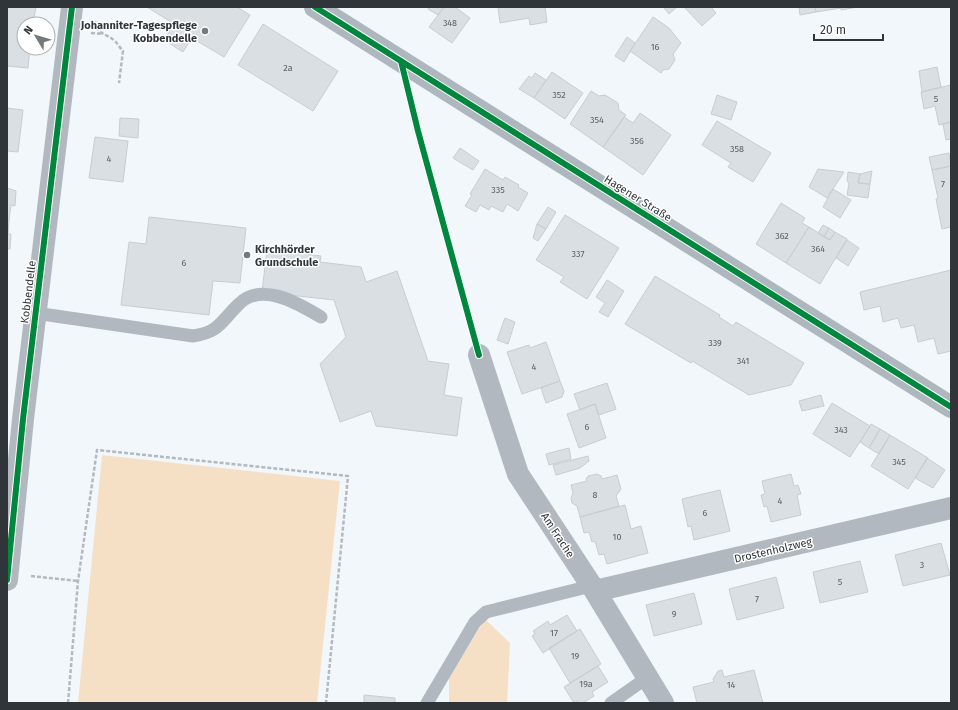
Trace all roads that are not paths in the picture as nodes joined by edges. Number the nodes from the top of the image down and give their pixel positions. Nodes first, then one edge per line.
1 (72, 7) edge
2 (315, 7) edge
3 (35, 313) junction
4 (321, 318) dead end
5 (479, 356) dead end
6 (951, 407) edge
7 (951, 508) edge
8 (7, 580) edge
9 (593, 589) junction
10 (648, 678) junction
11 (427, 703) edge
12 (611, 703) edge
13 (663, 703) edge

1 - 3 street, Kobbendelle
2 - 6 main road, Hagener Straße
3 - 4 lane
3 - 8 street, Kobbendelle
5 - 9 street, Am Frache
7 - 9 street, Drostenholzweg
9 - 10 street, Am Frache
9 - 11 lane
10 - 12 lane
10 - 13 street, Am Frache

